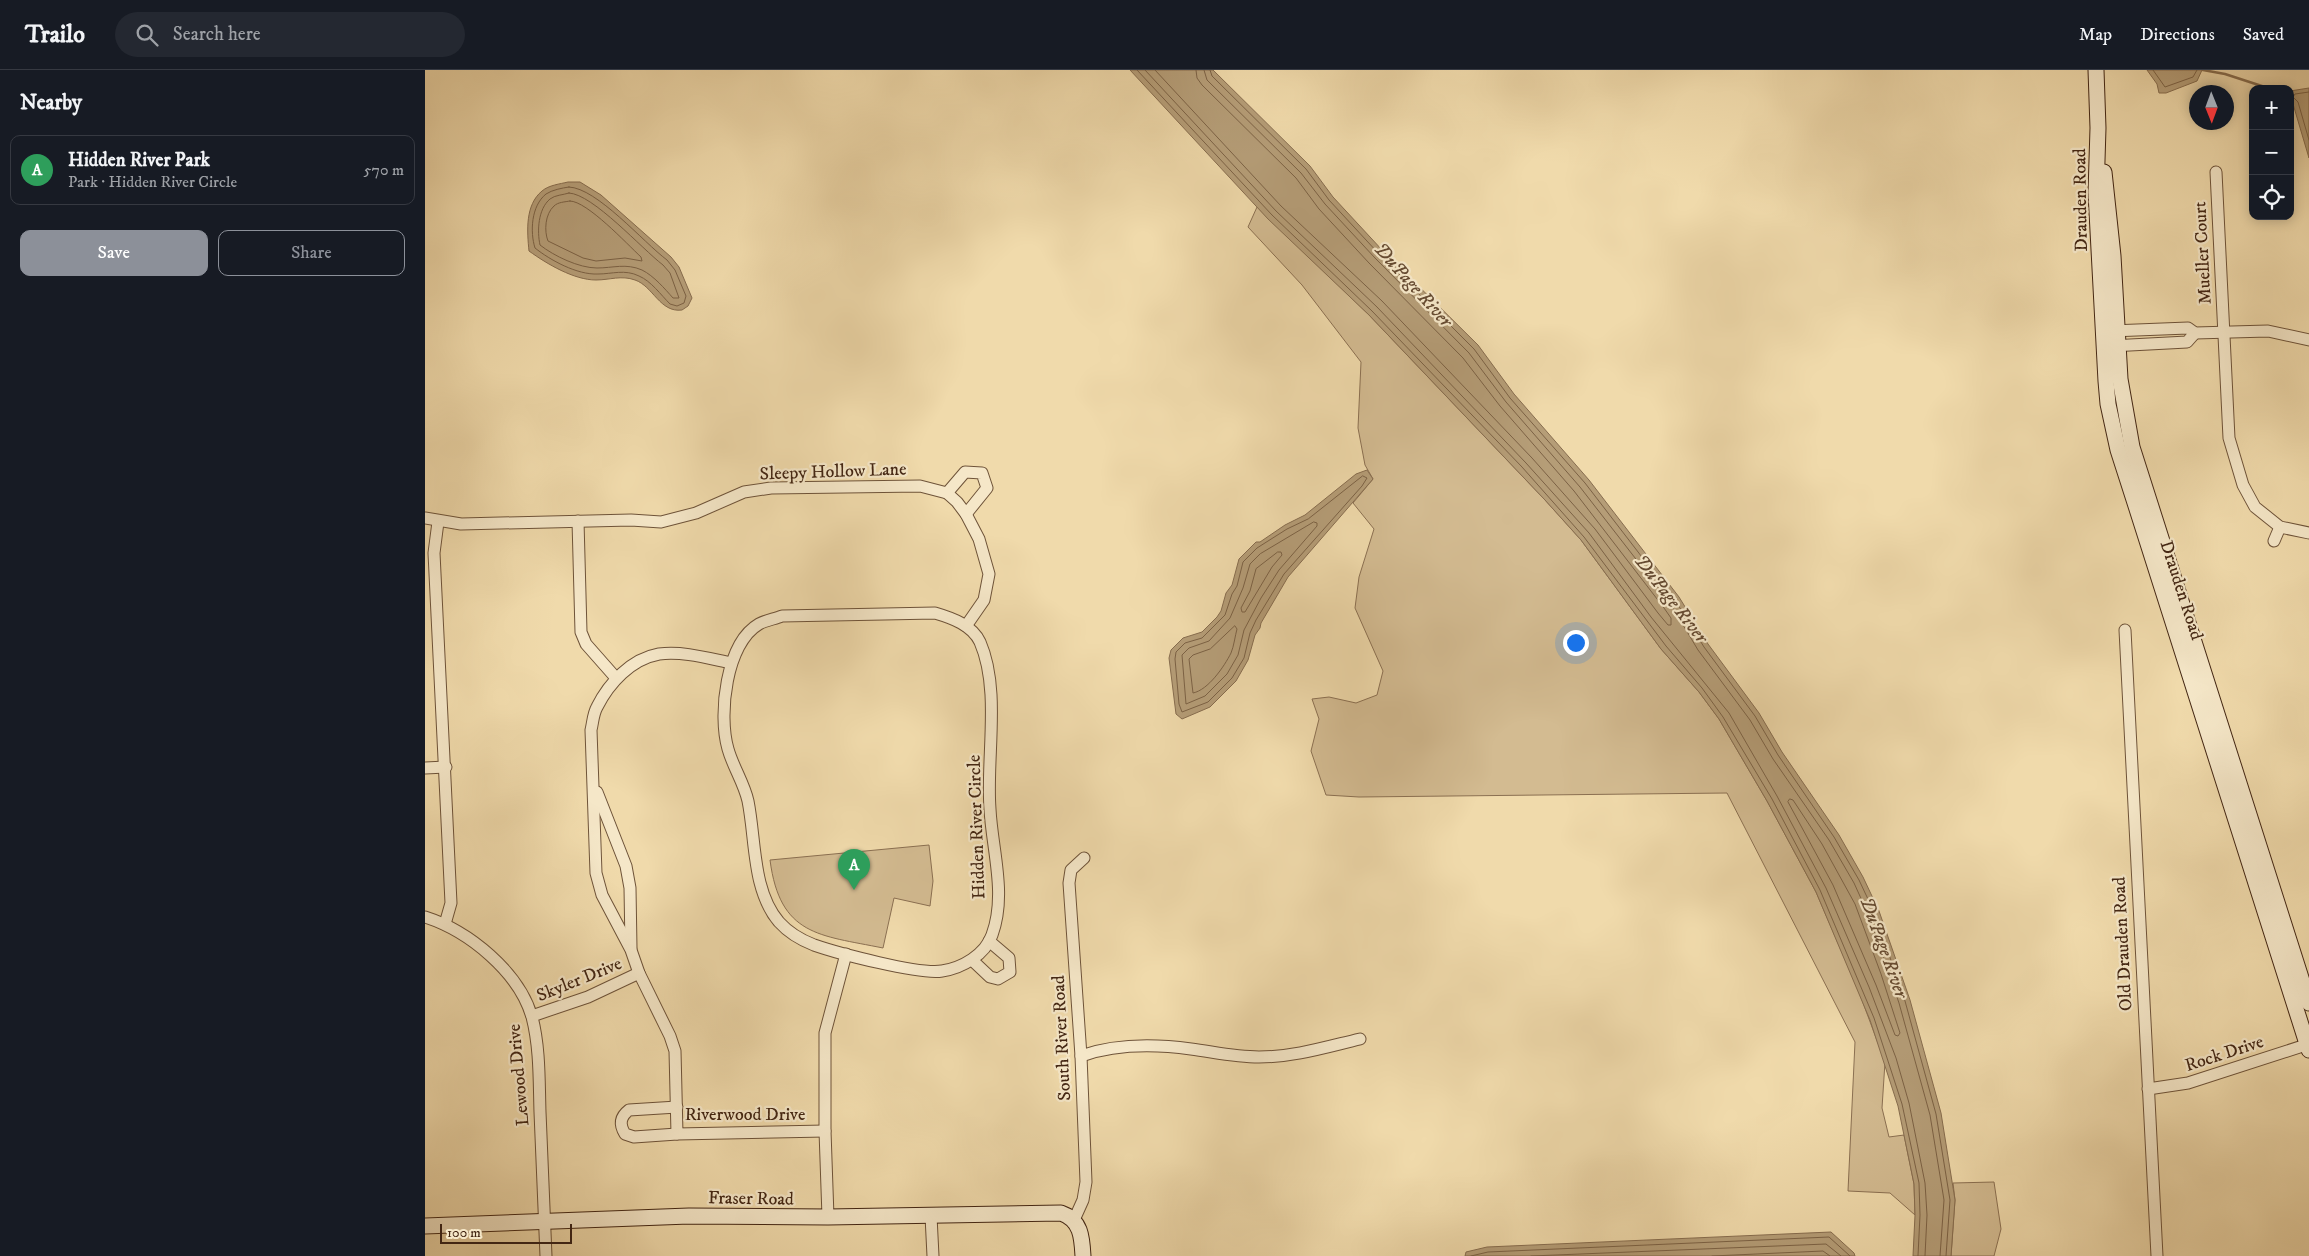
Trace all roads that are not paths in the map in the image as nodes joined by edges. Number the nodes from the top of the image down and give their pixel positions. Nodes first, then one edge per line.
1 (2097, 70) edge
2 (2216, 172) dead end
3 (2223, 333) junction
4 (2110, 339) junction
5 (2309, 340) edge
6 (947, 493) junction
7 (966, 514) junction
8 (425, 518) edge
9 (578, 521) junction
10 (438, 522) junction
11 (2280, 527) junction
12 (2309, 533) edge
13 (2274, 541) dead end
14 (966, 626) junction
15 (2125, 630) dead end
16 (731, 663) junction
17 (616, 678) junction
18 (446, 767) junction
19 (425, 768) edge
20 (594, 785) junction
21 (1084, 858) dead end
22 (425, 917) edge
23 (445, 924) junction
24 (989, 941) junction
25 (631, 950) junction
26 (846, 954) junction
27 (972, 960) junction
28 (639, 973) junction
29 (2309, 1002) edge
30 (532, 1016) junction
31 (1360, 1039) dead end
32 (2308, 1046) edge
33 (1081, 1056) junction
34 (2148, 1088) junction
35 (677, 1107) junction
36 (825, 1131) junction
37 (677, 1134) junction
38 (931, 1216) junction
39 (828, 1218) junction
40 (1074, 1220) junction
41 (544, 1221) junction
42 (425, 1226) edge
43 (546, 1256) edge
44 (933, 1256) edge
45 (1083, 1256) edge
46 (2157, 1256) edge

1 - 4 street, Drauden Road
2 - 3 street, Mueller Court
3 - 4 street
3 - 5 street
3 - 11 street, Mueller Court
4 - 29 street, Drauden Road
4 - 32 street, Drauden Road
6 - 7 street
6 - 7 street
6 - 9 street, Sleepy Hollow Lane
7 - 14 street
8 - 10 street, Sleepy Hollow Lane
9 - 10 street, Sleepy Hollow Lane
9 - 17 street
10 - 18 street
11 - 12 street
11 - 13 street
14 - 16 street, Hidden River Circle
14 - 24 street, Hidden River Circle
15 - 34 street, Old Drauden Road
16 - 17 street, Riverwood Drive
16 - 26 street, Hidden River Circle
17 - 20 street, Riverwood Drive
18 - 19 street
18 - 23 street
20 - 25 street, Riverwood Drive
20 - 25 street, Riverwood Drive
21 - 33 street, South River Road
22 - 23 street, Lewood Drive
23 - 30 street, Lewood Drive
24 - 27 street, Hidden River Circle
24 - 27 street
25 - 28 street, Riverwood Drive
26 - 27 street, Hidden River Circle
26 - 36 street
28 - 30 street, Skyler Drive
28 - 35 street, Riverwood Drive
30 - 41 street, Lewood Drive
31 - 33 street
32 - 34 street, Rock Drive
33 - 40 street, South River Road
34 - 46 street, Old Drauden Road
35 - 37 street, Riverwood Drive
35 - 37 street
36 - 37 street, Riverwood Drive
36 - 39 street
38 - 39 street, Fraser Road
38 - 40 street, Fraser Road
38 - 44 street
39 - 41 street, Fraser Road
40 - 45 street
41 - 42 street, Fraser Road
41 - 43 street, Lewood Drive

